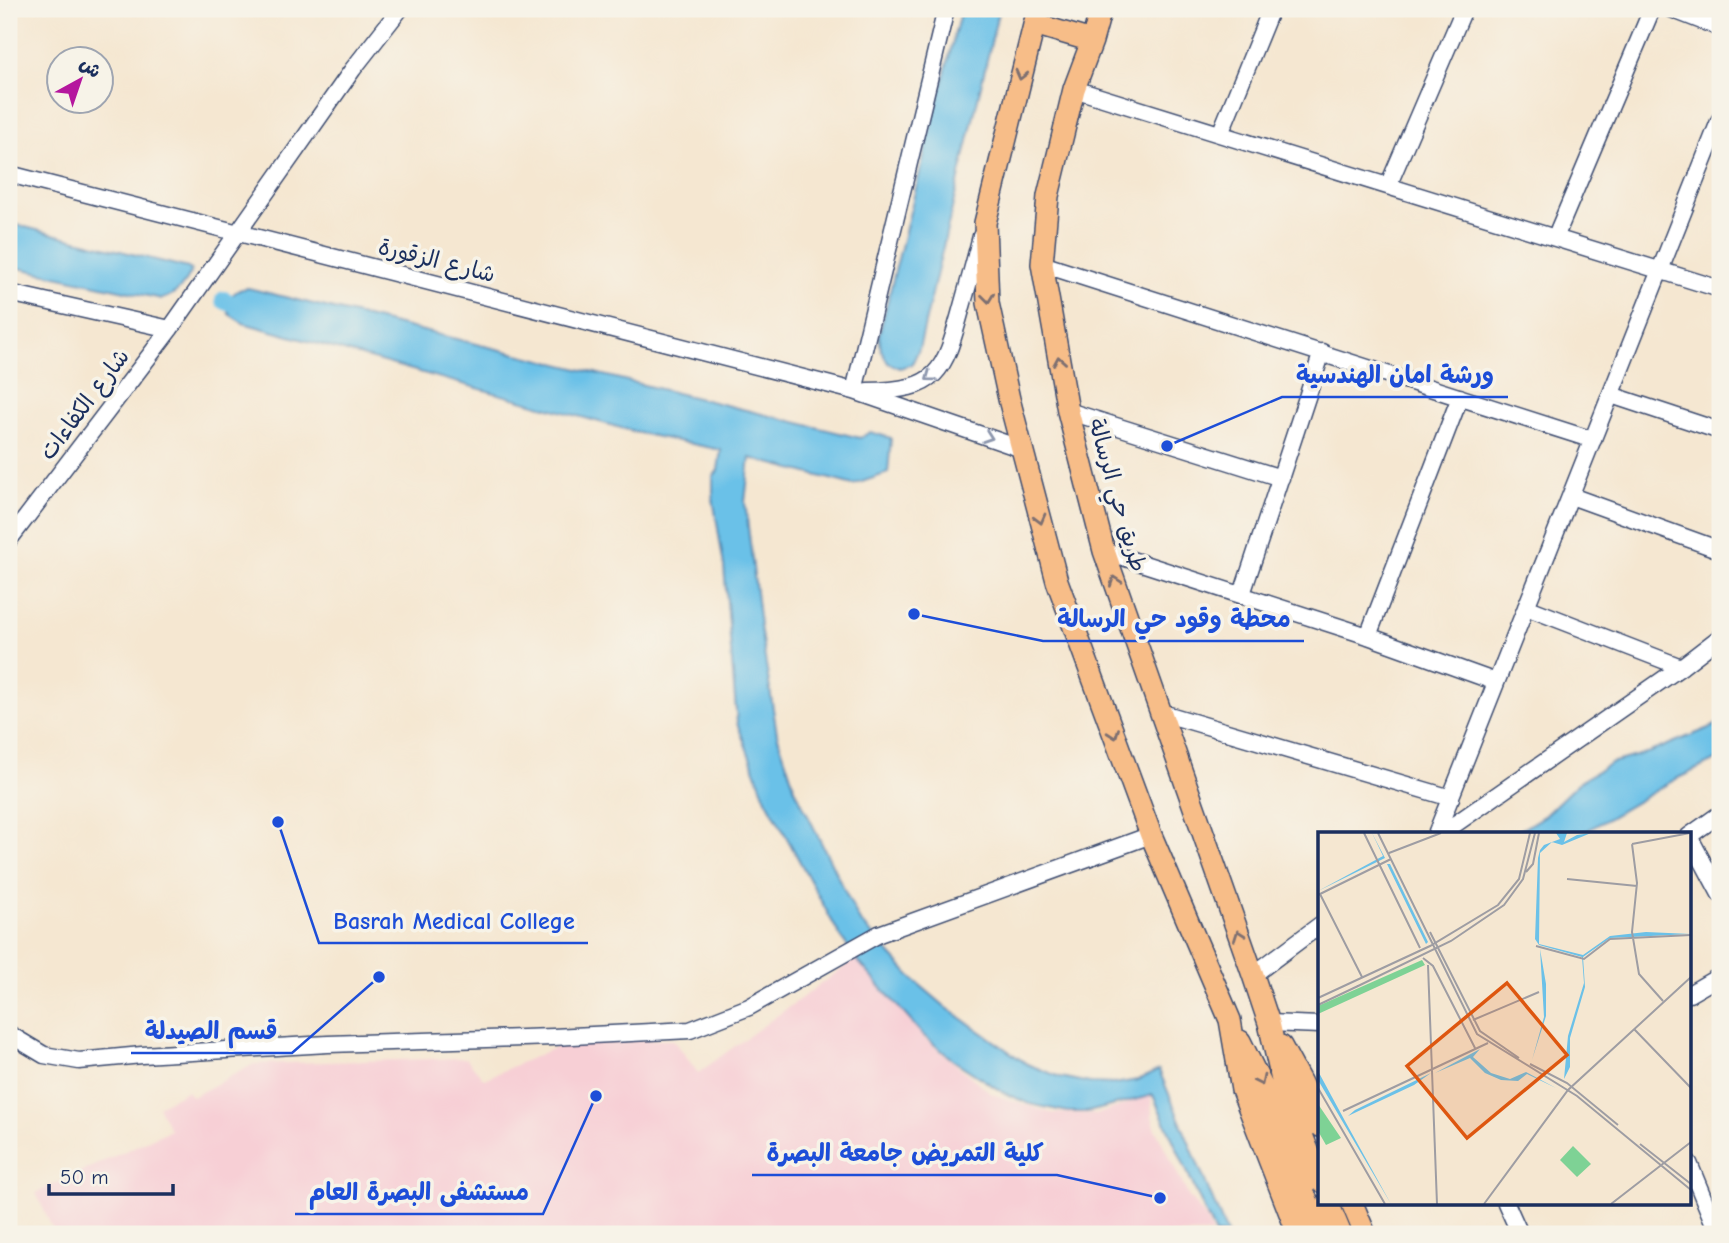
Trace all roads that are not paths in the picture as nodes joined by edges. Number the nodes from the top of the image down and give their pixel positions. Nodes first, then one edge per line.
1 (400, 9) edge
2 (946, 9) edge
3 (1101, 9) edge
4 (1271, 9) edge
5 (1464, 9) edge
6 (1652, 9) edge
7 (1671, 9) edge
8 (1036, 16) edge
9 (1720, 28) edge
10 (1092, 41) junction
11 (1074, 89) junction
12 (1720, 120) edge
13 (1220, 134) junction
14 (9, 174) edge
15 (1388, 186) junction
16 (985, 223) junction
17 (238, 232) junction
18 (1555, 238) junction
19 (1042, 264) junction
20 (1660, 271) junction
21 (1720, 289) edge
22 (10, 296) edge
23 (170, 330) junction
24 (1322, 352) junction
25 (854, 391) junction
26 (1611, 395) junction
27 (1460, 397) junction
28 (1068, 411) junction
29 (1720, 431) edge
30 (1593, 440) junction
31 (1022, 449) junction
32 (1281, 478) junction
33 (1571, 496) junction
34 (9, 540) edge
35 (1720, 550) edge
36 (1104, 551) junction
37 (1242, 594) junction
38 (1526, 607) junction
39 (1368, 636) junction
40 (1720, 637) edge
41 (1681, 667) junction
42 (1496, 682) junction
43 (1159, 712) junction
44 (1451, 798) junction
45 (1720, 814) edge
46 (1440, 832) edge
47 (1442, 832) edge
48 (1151, 835) junction
49 (1690, 835) edge
50 (1690, 838) edge
51 (1720, 894) edge
52 (1318, 926) edge
53 (1253, 975) junction
54 (1720, 976) edge
55 (1690, 993) edge
56 (1230, 1020) junction
57 (1269, 1023) junction
58 (1318, 1025) edge
59 (9, 1034) edge
60 (1318, 1121) edge
61 (1690, 1165) edge
62 (1318, 1176) edge
63 (1328, 1204) edge
64 (1352, 1204) edge
65 (1506, 1204) edge
66 (1298, 1234) edge
67 (1320, 1234) edge
68 (1341, 1234) edge
69 (1365, 1234) edge
70 (1520, 1234) edge
71 (1718, 1234) edge

1 - 17 street, شارع الكفاءات
2 - 25 street
3 - 10 main road, طريق حي الرسالة
4 - 13 street
5 - 15 street
6 - 18 street
7 - 9 street
8 - 10 main road
8 -> 16 main road
10 - 11 main road, طريق حي الرسالة
11 - 13 street
11 - 19 main road, طريق حي الرسالة
12 - 20 street
13 - 15 street
14 - 17 street, شارع الزقورة
15 - 18 street
16 -> 25 street, شارع الزقورة
16 -> 31 main road
17 - 23 street, شارع الكفاءات
17 - 25 street, شارع الزقورة
18 - 20 street
19 - 24 street
28 -> 19 main road, طريق حي الرسالة
20 - 21 street
20 - 26 street
22 - 23 street
23 - 34 street, شارع الكفاءات
24 - 27 street
24 - 32 street
25 -> 31 street, شارع الزقورة
26 - 29 street
26 - 30 street
27 - 30 street
27 - 39 street
28 - 32 street
28 - 36 main road, طريق حي الرسالة
30 - 33 street
31 -> 48 main road
32 - 37 street
33 - 35 street
33 - 38 street
36 - 37 street
43 -> 36 main road, طريق حي الرسالة
37 - 39 street
38 - 41 street
38 - 42 street
39 - 42 street
40 - 41 street
41 - 47 street
42 - 44 street
43 - 44 street
53 -> 43 main road, طريق حي الرسالة
44 - 46 street
45 - 49 street
48 - 56 main road
48 - 59 street
50 - 51 street
52 - 53 street
53 - 57 main road, طريق حي الرسالة
54 - 55 street
56 - 66 main road
56 -> 67 main road
57 - 58 street
57 - 60 main road
57 - 62 main road, طريق حي الرسالة
61 - 71 street
63 - 68 main road
64 - 69 main road
65 - 70 street

